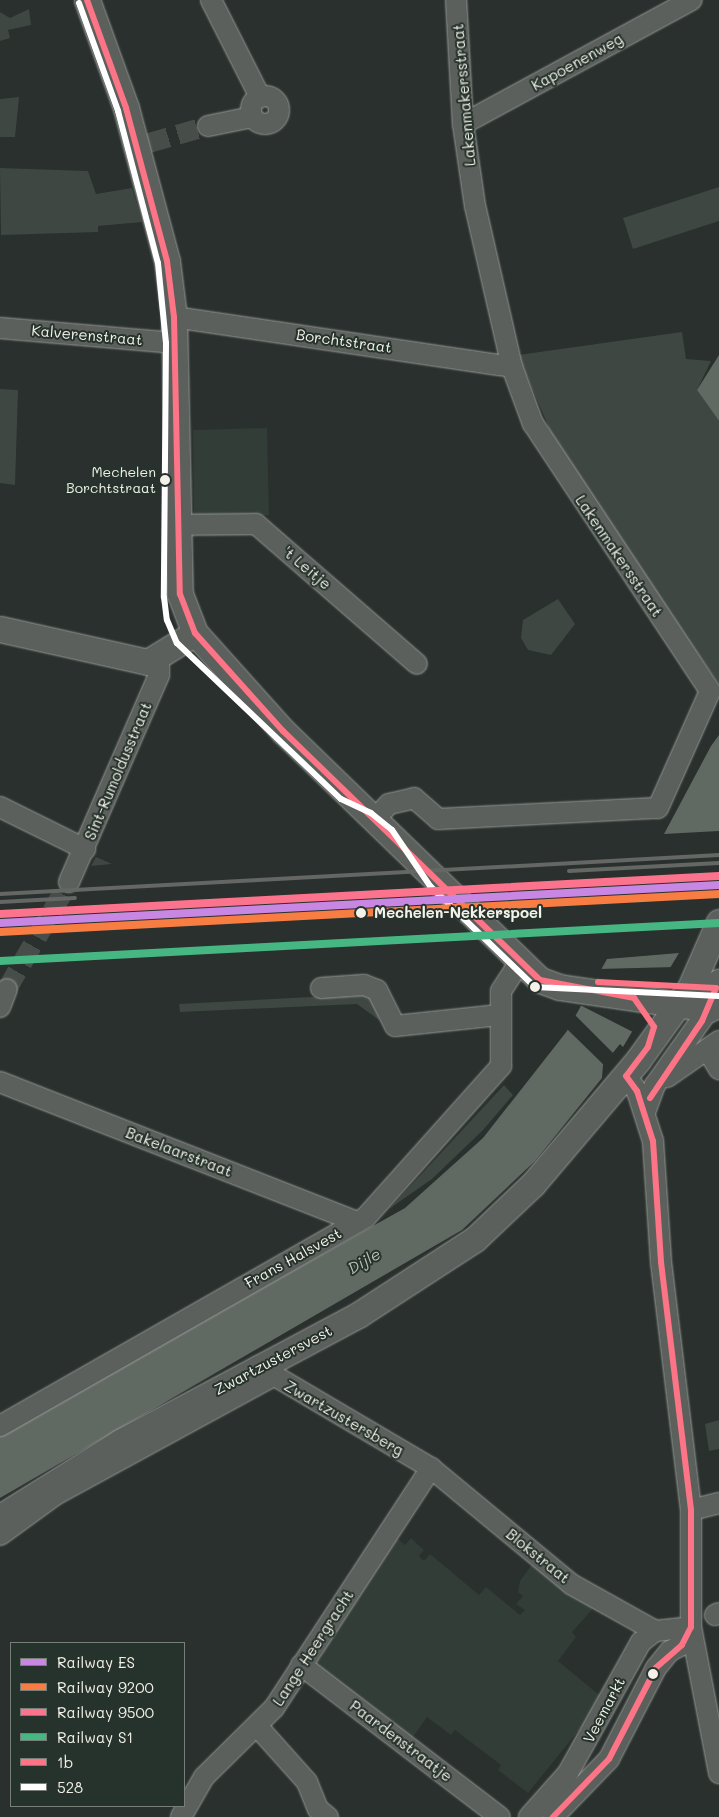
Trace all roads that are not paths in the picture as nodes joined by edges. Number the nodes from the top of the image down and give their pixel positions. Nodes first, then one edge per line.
1 (87, 0) edge
2 (212, 0) edge
3 (456, 0) edge
4 (691, 0) edge
5 (463, 124) junction
6 (208, 126) tunnel mouth
7 (174, 317) junction
8 (0, 328) edge
9 (175, 342) junction
10 (512, 367) junction
11 (177, 525) junction
12 (0, 629) edge
13 (190, 636) junction
14 (159, 659) junction
15 (417, 664) dead end
16 (0, 808) edge
17 (379, 815) junction
18 (85, 849) junction
19 (68, 882) tunnel mouth
20 (719, 922) edge
21 (520, 962) junction
22 (584, 985) junction
23 (321, 988) dead end
24 (716, 995) edge
25 (669, 1001) junction
26 (499, 1015) junction
27 (717, 1056) edge
28 (626, 1076) junction
29 (0, 1082) edge
30 (659, 1082) junction
31 (645, 1112) junction
32 (358, 1222) junction
33 (264, 1372) junction
34 (0, 1426) edge
35 (431, 1468) junction
36 (719, 1503) edge
37 (691, 1510) junction
38 (0, 1517) edge
39 (0, 1535) edge
40 (691, 1627) junction
41 (655, 1631) junction
42 (301, 1665) junction
43 (256, 1726) junction
44 (719, 1773) edge
45 (181, 1817) edge
46 (328, 1817) edge
47 (500, 1817) edge
48 (529, 1817) edge
49 (553, 1817) edge

1 - 7 main road
2 - 6 street
3 - 5 street, Lakenmakersstraat
4 - 5 street, Kapoenenweg
5 - 10 street, Lakenmakersstraat
7 - 9 main road
7 - 10 street, Borchtstraat
8 - 9 street, Kalverenstraat
9 - 11 main road
10 - 17 street, Lakenmakersstraat
11 - 13 main road
11 - 15 street, 't Leitje
12 - 14 main road
13 - 14 main road
13 - 17 main road
14 - 18 street, Sint-Rumoldusstraat
16 - 18 street
17 - 21 main road
18 - 19 street, Sint-Rumoldusstraat
20 - 25 main road, Zwartzustersvest
21 - 22 main road
21 - 26 street, Frans Halsvest
22 - 25 main road
22 - 25 main road
23 - 26 street
24 - 25 main road
24 - 30 street
25 - 28 main road, Zwartzustersvest
26 - 32 street, Frans Halsvest
27 - 30 street
28 - 31 street
28 - 33 main road, Zwartzustersvest
29 - 32 street, Bakelaarstraat
30 - 31 street
31 - 37 street
32 - 34 street, Frans Halsvest
33 - 35 street, Zwartzustersberg
33 - 38 main road, Zwartzustersvest
33 - 39 street, Zwartzustersvest
35 - 41 street, Blokstraat
35 - 42 street, Lange Heergracht
36 - 37 street
37 - 40 street
40 - 41 street
40 - 44 street
40 - 49 street, Veemarkt
41 - 48 street, Veemarkt
42 - 43 street, Lange Heergracht
42 - 47 street, Paardenstraatje
43 - 45 street, Lange Heergracht
43 - 46 street

